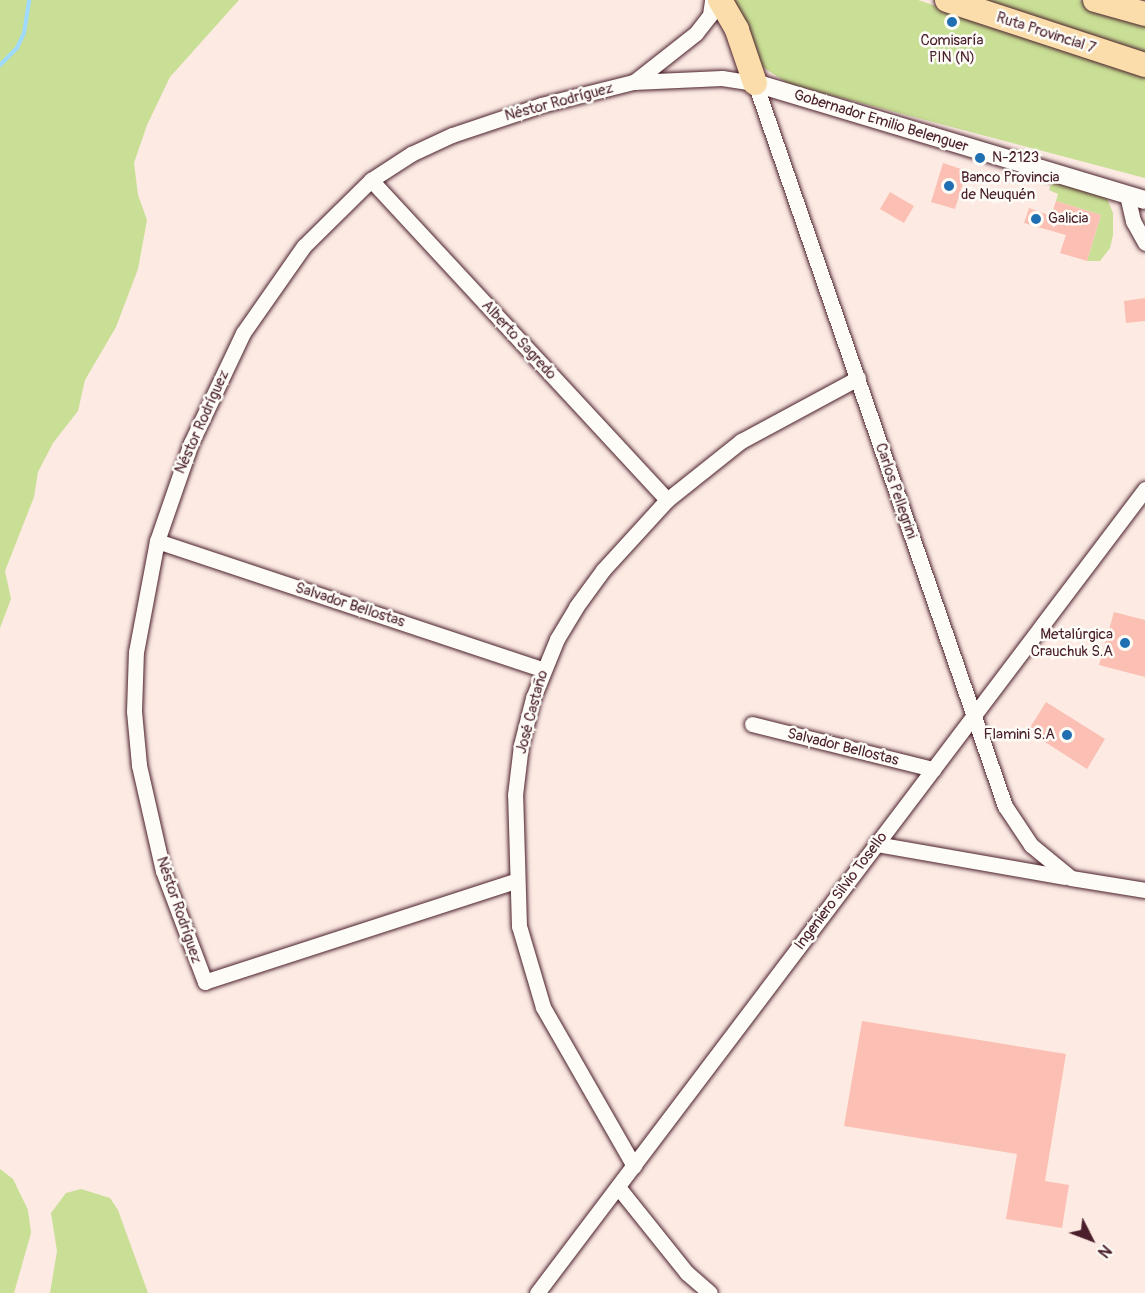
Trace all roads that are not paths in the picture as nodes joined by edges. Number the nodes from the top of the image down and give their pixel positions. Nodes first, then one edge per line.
1 (712, 0) edge
2 (720, 0) edge
3 (947, 0) edge
4 (1095, 0) edge
5 (1145, 14) edge
6 (1145, 65) edge
7 (633, 82) junction
8 (754, 83) junction
9 (371, 180) junction
10 (1127, 195) junction
11 (1145, 200) edge
12 (1145, 243) edge
13 (858, 378) junction
14 (1145, 489) edge
15 (667, 500) junction
16 (157, 541) junction
17 (542, 669) junction
18 (972, 718) junction
19 (752, 724) dead end
20 (933, 769) junction
21 (876, 844) junction
22 (1071, 878) junction
23 (515, 880) junction
24 (1145, 890) edge
25 (634, 1166) junction
26 (618, 1187) junction
27 (537, 1293) edge
28 (710, 1293) edge

1 - 7 street, Néstor Rodríguez
2 - 8 highway
3 - 6 highway, Ruta Provincial 7
4 - 5 highway
7 - 8 street, Néstor Rodríguez
7 - 9 street, Néstor Rodríguez
8 - 10 street, Gobernador Emilio Belenguer
8 - 13 street, Carlos Pellegrini
9 - 15 street, Alberto Sagredo
9 - 16 street, Néstor Rodríguez
10 - 11 street, Gobernador Emilio Belenguer
10 - 12 street
13 - 15 street, José Castaño
13 - 18 street, Carlos Pellegrini
14 - 18 street, Ingeniero Silvio Tosello
15 - 17 street, José Castaño
16 - 17 street, Salvador Bellostas
16 - 23 street, Néstor Rodríguez
17 - 23 street, José Castaño
18 - 20 street, Ingeniero Silvio Tosello
18 - 22 street, Carlos Pellegrini
19 - 20 street, Salvador Bellostas
20 - 21 street, Ingeniero Silvio Tosello
21 - 22 street, Carlos Pellegrini
21 - 25 street, Ingeniero Silvio Tosello
22 - 24 street, Carlos Pellegrini
23 - 25 street, José Castaño
25 - 26 street, Ingeniero Silvio Tosello
26 - 27 street, Ingeniero Silvio Tosello
26 - 28 street

